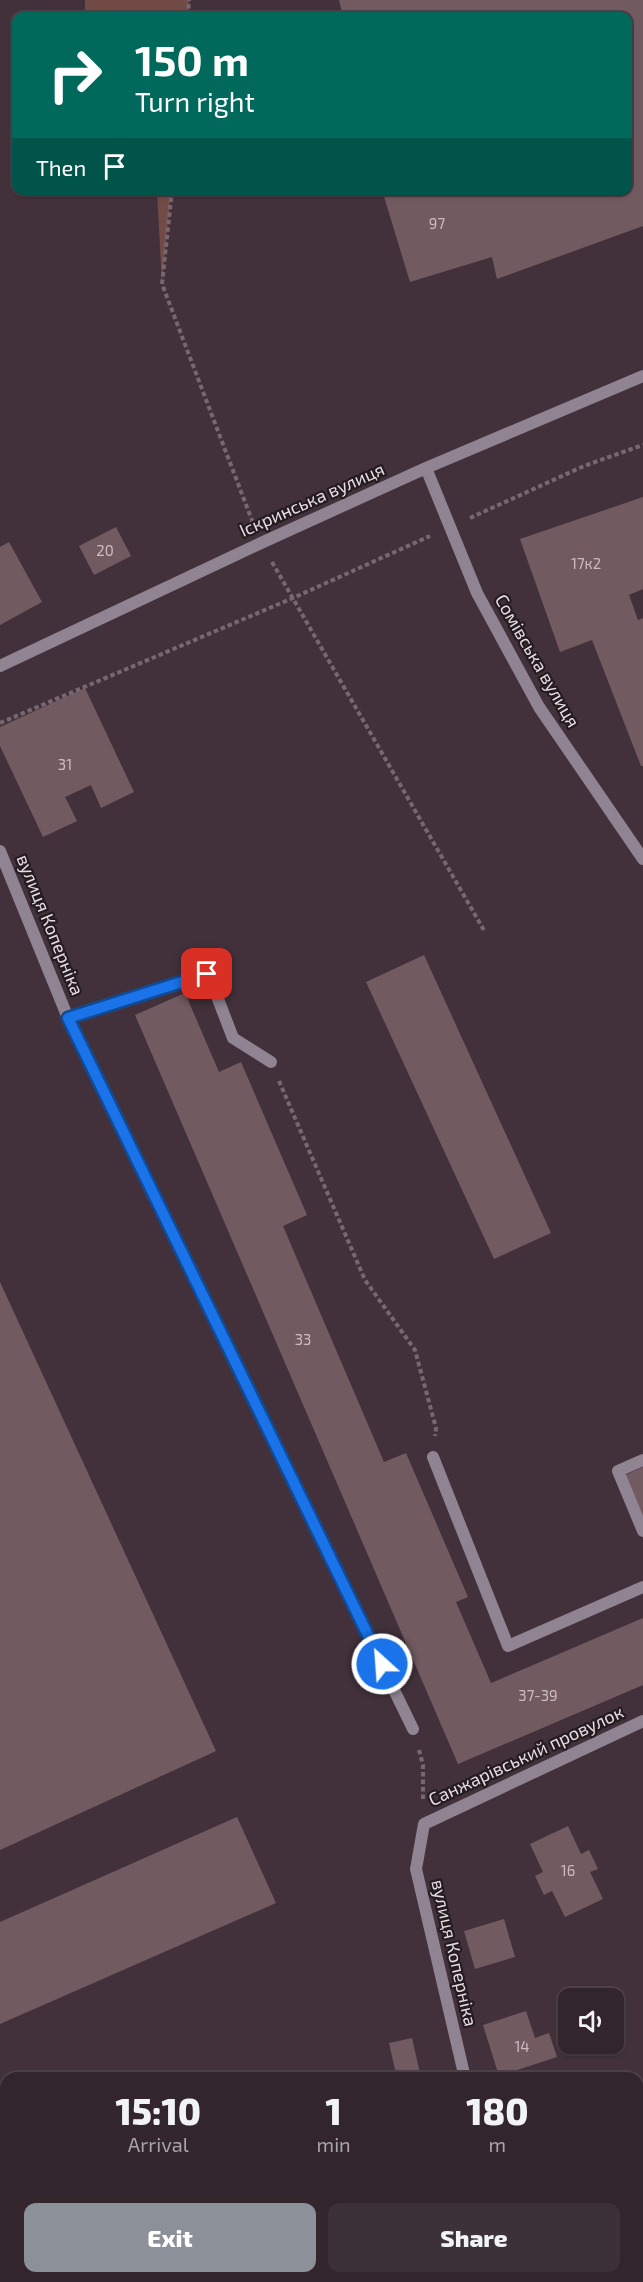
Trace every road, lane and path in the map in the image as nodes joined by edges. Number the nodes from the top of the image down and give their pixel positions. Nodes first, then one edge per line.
1 (171, 195) edge
2 (643, 376) edge
3 (643, 445) edge
4 (426, 468) junction
5 (450, 527) junction
6 (261, 543) junction
7 (293, 598) junction
8 (0, 666) edge
9 (0, 723) edge
10 (0, 851) edge
11 (643, 859) edge
12 (486, 932) dead end
13 (68, 1018) junction
14 (271, 1062) joint
15 (433, 1458) joint
16 (643, 1460) edge
17 (643, 1531) edge
18 (643, 1587) edge
19 (643, 1720) edge
20 (413, 1729) joint
21 (424, 1824) junction
22 (464, 2072) edge

1 - 6 path
2 - 4 street, Іскринська вулиця
3 - 5 path
4 - 5 street, Сомівська вулиця
4 - 6 street, Іскринська вулиця
5 - 7 path
5 - 11 street, Сомівська вулиця
6 - 7 path
6 - 8 street, Іскринська вулиця
7 - 9 path
7 - 12 path
10 - 13 street, вулиця Коперніка
13 - 14 street
13 - 20 street, вулиця Коперніка
14 - 15 path
15 - 18 street
16 - 17 street
19 - 21 street, Санжарівський провулок
20 - 21 path
21 - 22 street, вулиця Коперніка

